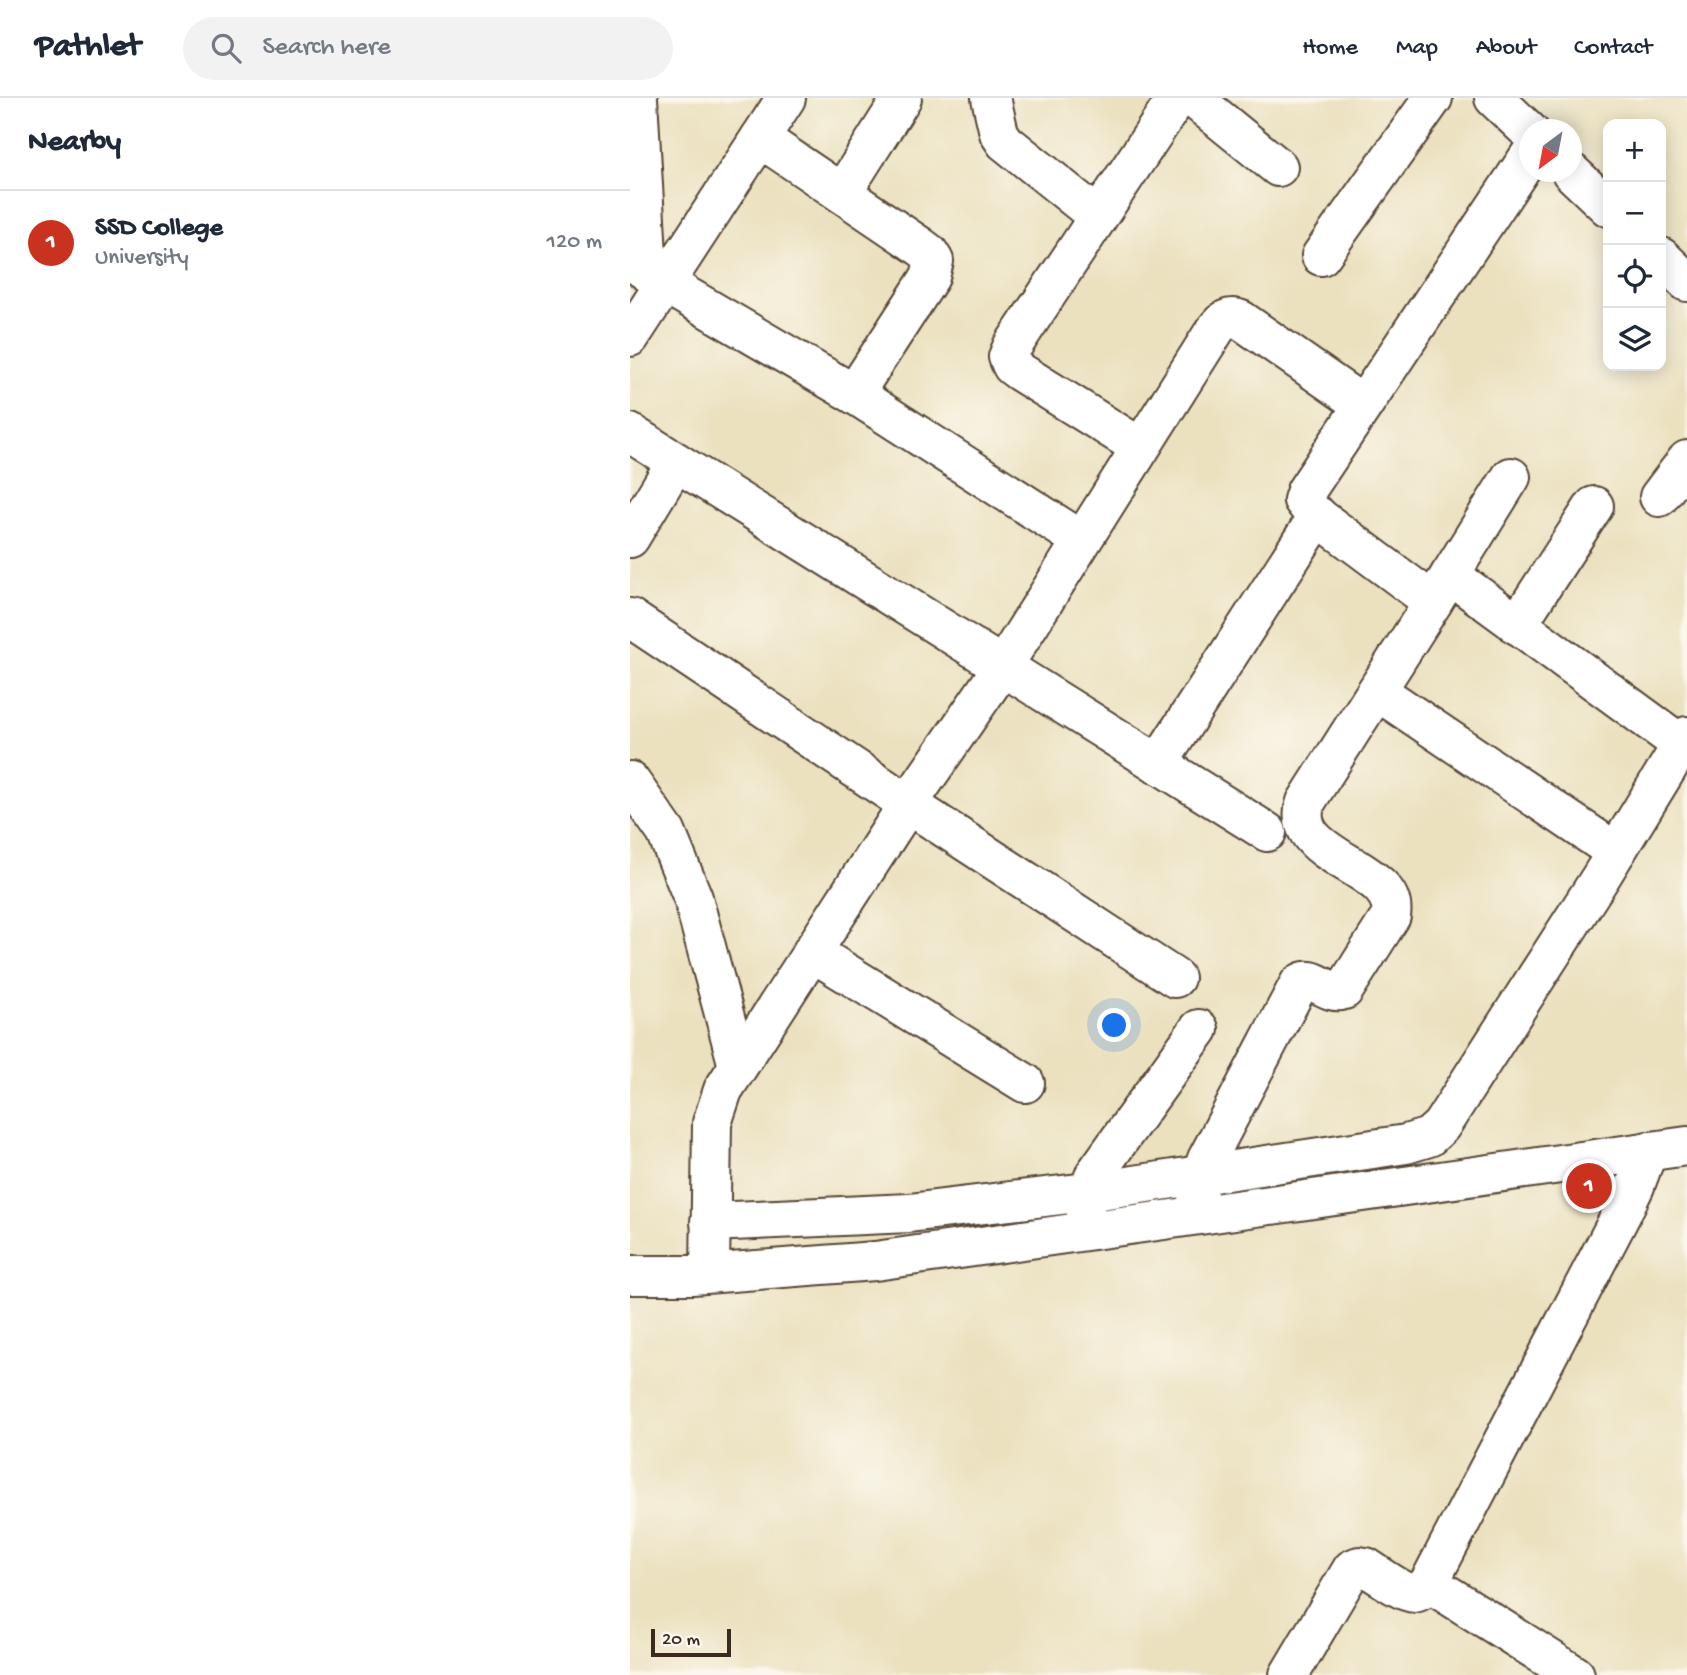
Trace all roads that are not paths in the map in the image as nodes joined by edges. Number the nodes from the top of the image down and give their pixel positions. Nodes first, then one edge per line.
1 (638, 98) edge
2 (786, 98) edge
3 (902, 98) edge
4 (991, 98) edge
5 (1177, 98) edge
6 (1193, 98) edge
7 (1433, 98) edge
8 (1494, 98) edge
9 (1519, 122) edge
10 (760, 138) junction
11 (1278, 167) dead end
12 (1519, 171) edge
13 (1582, 182) edge
14 (842, 193) junction
15 (1603, 202) edge
16 (1097, 216) junction
17 (1321, 256) dead end
18 (1666, 262) edge
19 (647, 272) edge
20 (1687, 282) edge
21 (630, 337) edge
22 (854, 394) junction
23 (1363, 405) junction
24 (630, 433) edge
25 (1140, 447) junction
26 (1687, 460) edge
27 (676, 462) junction
28 (1511, 477) dead end
29 (1659, 497) dead end
30 (1594, 506) dead end
31 (1318, 516) junction
32 (630, 538) edge
33 (1081, 540) junction
34 (1441, 589) junction
35 (630, 618) edge
36 (1517, 625) junction
37 (1003, 666) junction
38 (1377, 691) junction
39 (1684, 740) edge
40 (1158, 764) junction
41 (630, 781) edge
42 (908, 804) junction
43 (1268, 832) dead end
44 (1616, 852) junction
45 (812, 952) junction
46 (1175, 978) dead end
47 (1199, 1029) dead end
48 (738, 1066) junction
49 (1025, 1083) dead end
50 (1687, 1146) edge
51 (1648, 1151) junction
52 (1199, 1189) junction
53 (1086, 1207) junction
54 (710, 1242) junction
55 (630, 1275) edge
56 (1429, 1583) junction
57 (1289, 1675) edge
58 (1575, 1675) edge

1 - 19 street
2 - 10 street
3 - 14 street
4 - 16 street
5 - 16 street
6 - 11 street
7 - 17 street
8 - 9 street
10 - 14 street
10 - 19 street
12 - 23 street
13 - 15 street
14 - 22 street
16 - 25 street
18 - 20 street
19 - 21 street
19 - 22 street
22 - 33 street
23 - 25 street
23 - 31 street
24 - 27 street
25 - 33 street
26 - 29 street
27 - 32 street
27 - 37 street
28 - 34 street
30 - 36 street
31 - 34 street
31 - 40 street
33 - 37 street
34 - 36 street
34 - 38 street
35 - 42 street
36 - 39 street
37 - 40 street
37 - 42 street
38 - 44 street
38 - 52 street
39 - 44 street
40 - 43 street
41 - 48 street
42 - 45 street
42 - 46 street
44 - 52 street
45 - 48 street
45 - 49 street
47 - 53 street
48 - 54 street
50 - 51 street
51 - 52 street
51 - 56 street
52 - 53 street
53 - 54 street
53 - 54 street
54 - 55 street
56 - 57 street
56 - 58 street

